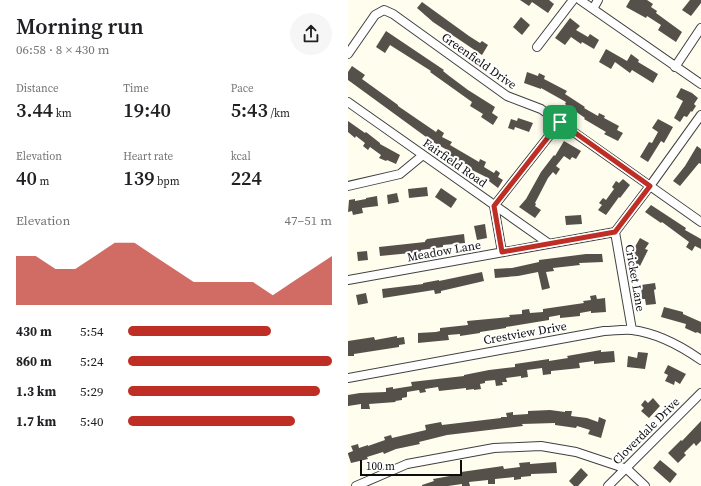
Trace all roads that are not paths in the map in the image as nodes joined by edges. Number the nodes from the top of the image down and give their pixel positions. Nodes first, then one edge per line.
1 (573, 0) edge
2 (580, 0) edge
3 (598, 0) edge
4 (593, 9) junction
5 (701, 28) edge
6 (537, 47) dead end
7 (348, 54) edge
8 (676, 67) junction
9 (701, 84) edge
10 (348, 102) edge
11 (701, 115) edge
12 (560, 122) junction
13 (423, 155) junction
14 (348, 186) edge
15 (650, 186) junction
16 (494, 206) junction
17 (701, 222) edge
18 (615, 232) junction
19 (548, 243) junction
20 (502, 252) junction
21 (348, 280) edge
22 (632, 330) junction
23 (701, 360) edge
24 (348, 378) edge
25 (701, 393) edge
26 (627, 469) junction
27 (356, 486) edge
28 (608, 486) edge
29 (645, 486) edge

1 - 6 street
2 - 4 street
3 - 4 street
4 - 8 street
5 - 8 street
7 - 12 street, Greenfield Drive
8 - 9 street
10 - 13 street, Fairfield Road
11 - 15 street, Cricket Lane
12 - 15 street, Greenfield Drive
12 - 16 street
13 - 14 street
13 - 16 street, Fairfield Road
15 - 17 street, Greenfield Drive
15 - 18 street, Cricket Lane
16 - 19 street, Fairfield Road
16 - 20 street
18 - 19 street, Meadow Lane
18 - 22 street, Cricket Lane
19 - 20 street, Meadow Lane
20 - 21 street, Meadow Lane
22 - 23 street, Crestview Drive
22 - 24 street, Crestview Drive
25 - 26 street, Cloverdale Drive
26 - 27 street
26 - 28 street, Cloverdale Drive
26 - 29 street

